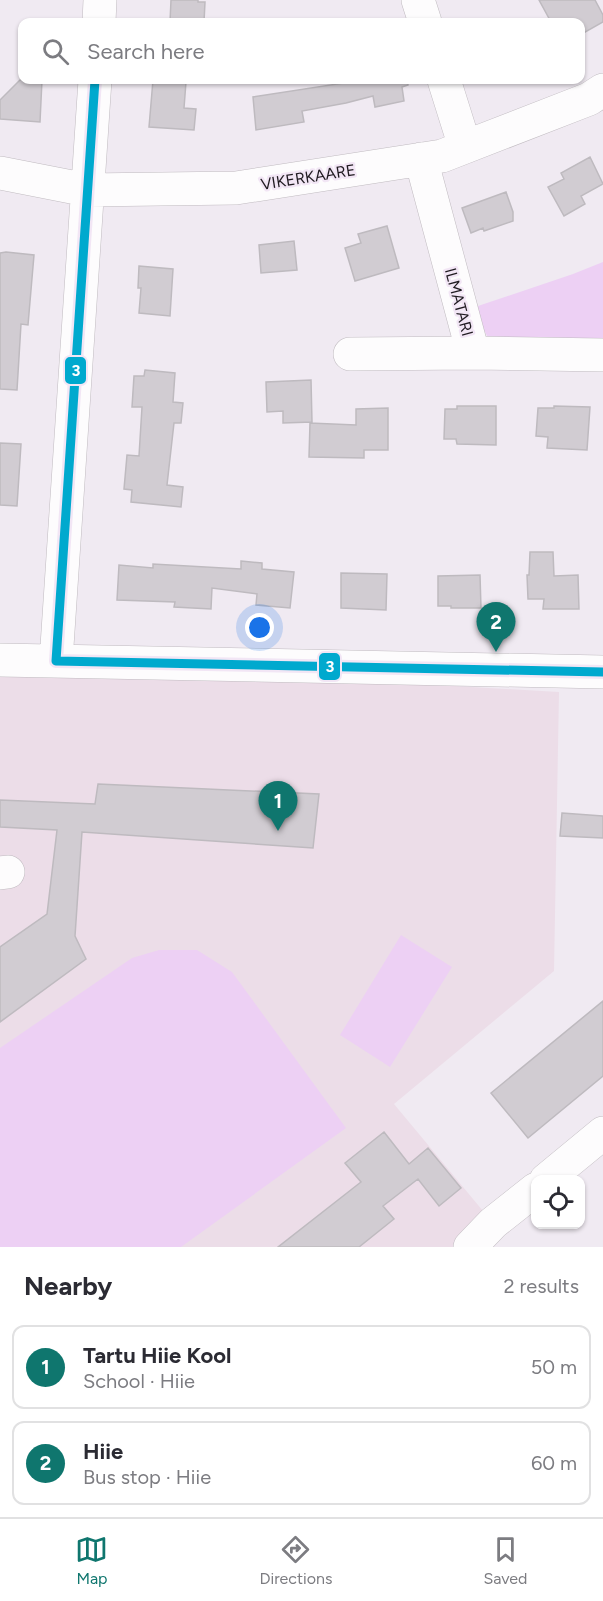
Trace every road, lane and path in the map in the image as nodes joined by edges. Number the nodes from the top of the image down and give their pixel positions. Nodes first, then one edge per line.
1 (100, 0) edge
2 (418, 0) edge
3 (99, 18) edge
4 (424, 18) edge
5 (95, 84) edge
6 (445, 84) edge
7 (603, 90) edge
8 (465, 147) junction
9 (422, 159) junction
10 (0, 173) edge
11 (87, 190) junction
12 (473, 353) junction
13 (350, 354) dead end
14 (603, 355) edge
15 (0, 660) edge
16 (56, 662) junction
17 (603, 672) edge
18 (603, 1133) edge
19 (551, 1175) edge
20 (531, 1192) edge
21 (471, 1247) edge

1 - 3 street
2 - 4 street
5 - 11 street
6 - 8 street
7 - 8 street, VIKERKAARE
8 - 9 street, VIKERKAARE
9 - 11 street, VIKERKAARE
9 - 12 street, ILMATARI
10 - 11 street, VIKERKAARE
11 - 16 street
12 - 13 street
12 - 14 street, ILMATARI
15 - 16 street
16 - 17 street
18 - 19 street
20 - 21 street

